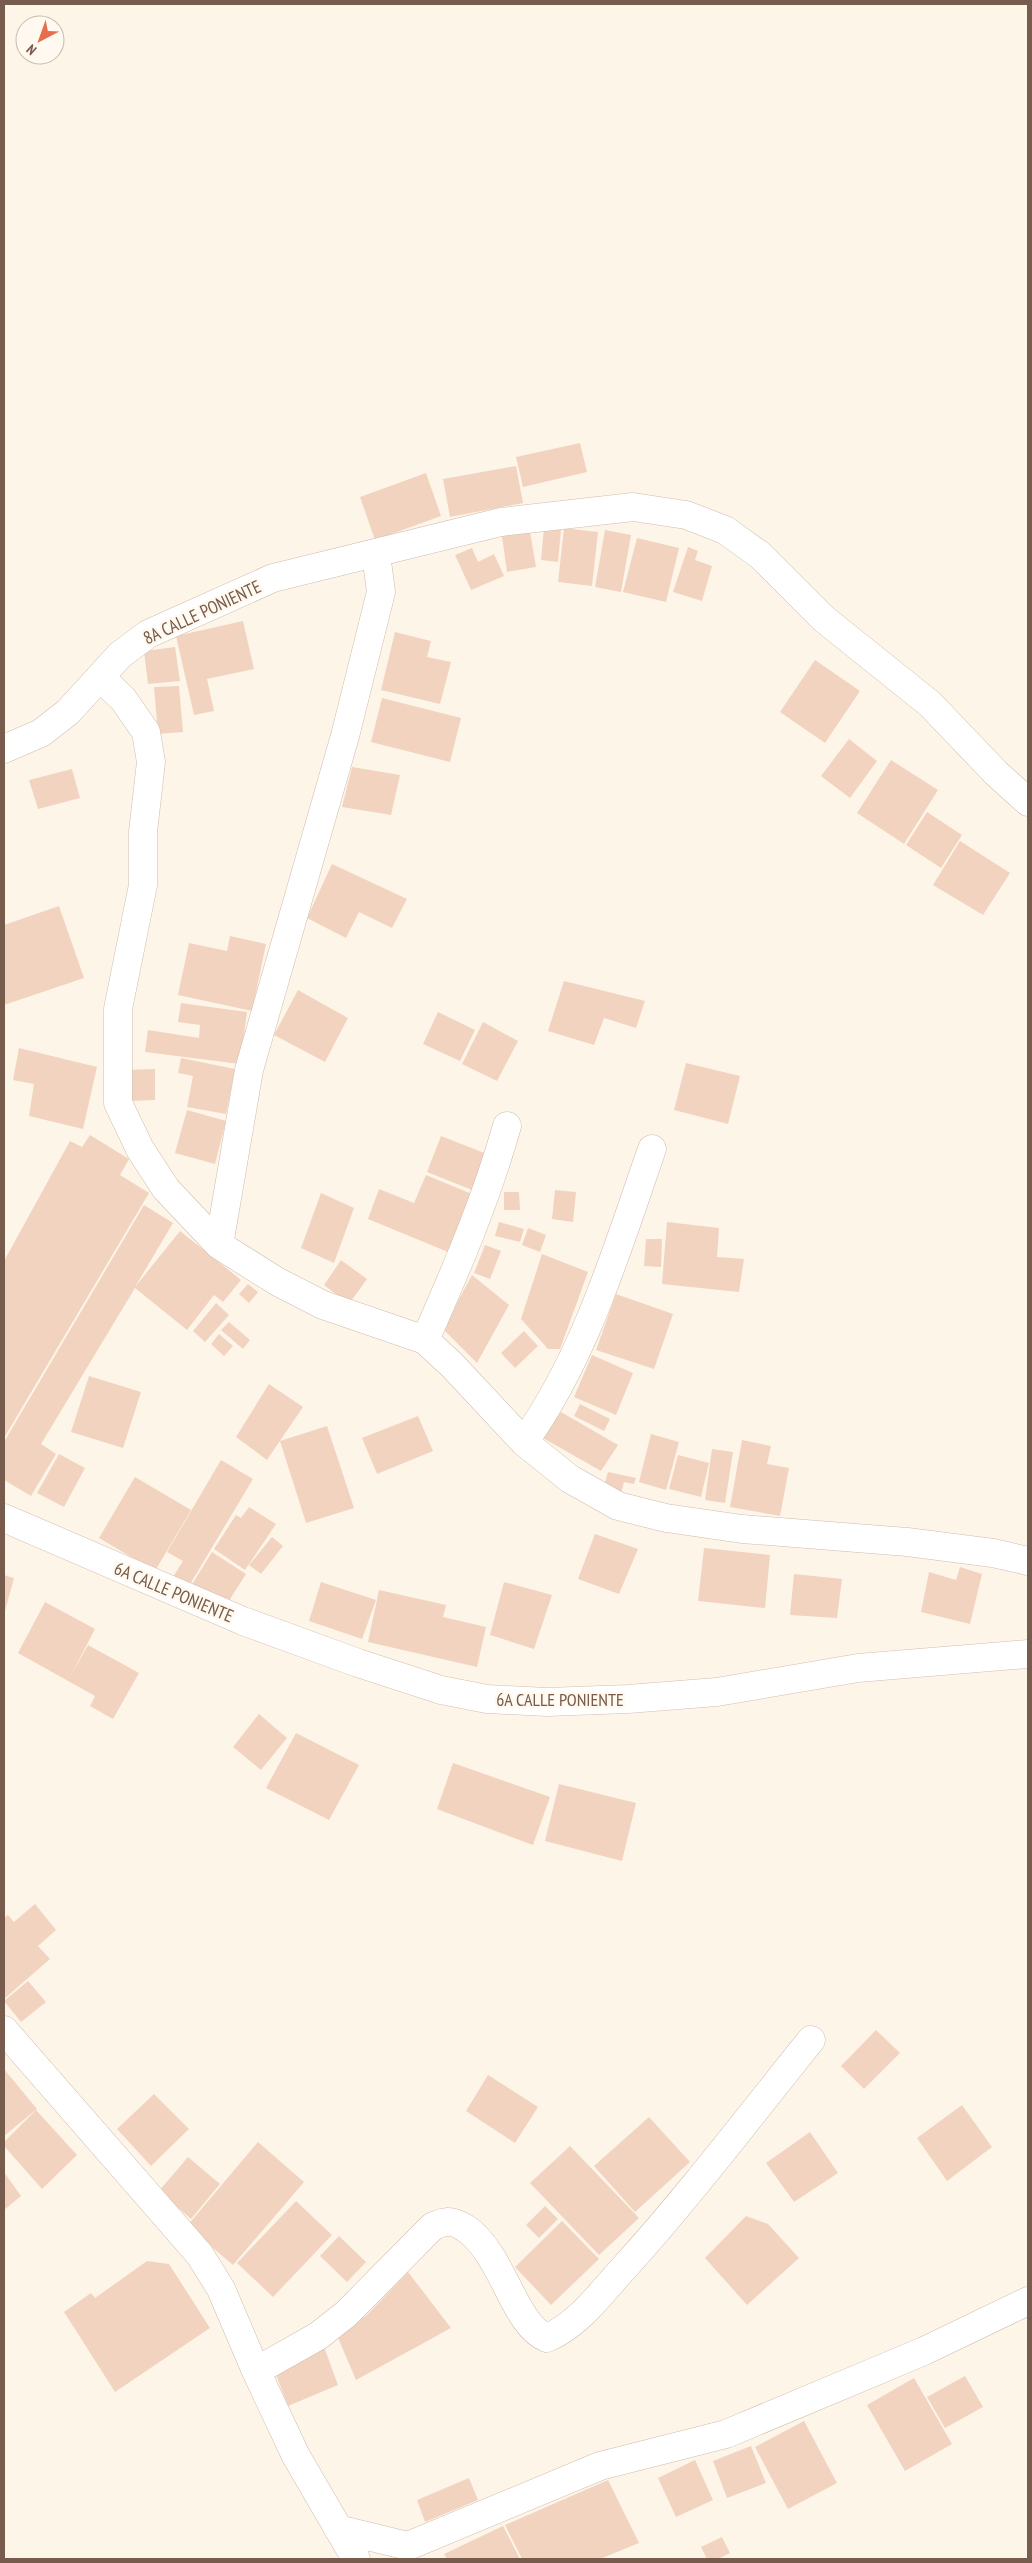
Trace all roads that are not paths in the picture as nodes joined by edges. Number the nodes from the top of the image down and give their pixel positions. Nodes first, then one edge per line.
1 (376, 554) junction
2 (101, 678) junction
3 (4, 749) edge
4 (1028, 802) edge
5 (507, 1126) dead end
6 (652, 1149) dead end
7 (219, 1245) junction
8 (425, 1340) junction
9 (524, 1442) junction
10 (4, 1518) edge
11 (1028, 1561) edge
12 (1028, 1654) edge
13 (4, 2030) edge
14 (811, 2040) dead end
15 (1028, 2300) edge
16 (256, 2372) junction
17 (338, 2529) junction
18 (356, 2559) edge

1 - 2 street, 8A CALLE PONIENTE
1 - 4 street, 8A CALLE PONIENTE
1 - 7 street
2 - 3 street, 8A CALLE PONIENTE
2 - 7 street
5 - 8 street
6 - 9 street
7 - 8 street
8 - 9 street
9 - 11 street
10 - 12 street, 6A CALLE PONIENTE
13 - 16 street
14 - 16 street
15 - 17 street
16 - 17 street
17 - 18 street

